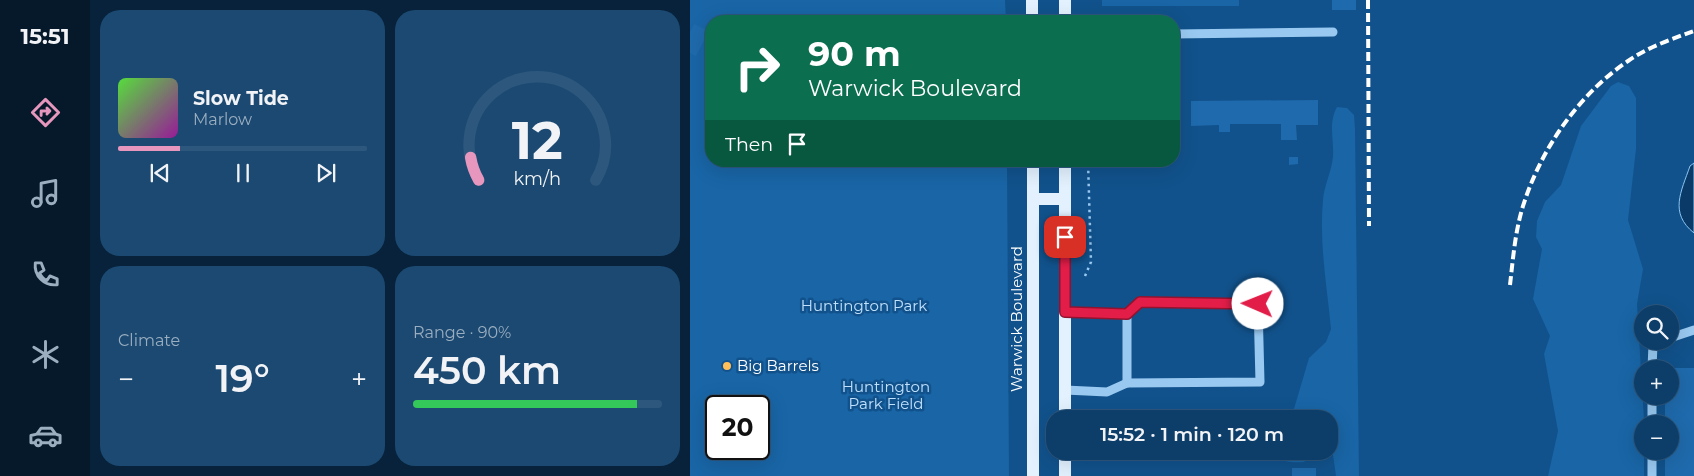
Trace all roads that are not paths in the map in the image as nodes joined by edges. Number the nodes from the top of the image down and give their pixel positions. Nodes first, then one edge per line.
1 (1032, 0) edge
2 (1064, 0) edge
3 (1032, 15) edge
4 (1064, 15) edge
5 (1333, 32) dead end
6 (1180, 34) edge
7 (1033, 167) edge
8 (1065, 167) edge
9 (1033, 199) junction
10 (1065, 199) junction
11 (1065, 312) junction
12 (1127, 314) junction
13 (1694, 330) edge
14 (1679, 335) edge
15 (1127, 383) junction
16 (1065, 390) junction
17 (1065, 410) edge
18 (1065, 460) edge
19 (1652, 460) edge
20 (1033, 476) edge
21 (1065, 476) edge
22 (1652, 476) edge

1 - 3 main road
2 - 4 main road
5 - 6 lane
7 - 9 main road, Warwick Boulevard
8 - 10 main road
9 - 10 main road
9 - 20 main road, Warwick Boulevard
10 - 11 main road
11 - 12 lane
11 - 16 main road
12 - 15 lane
12 - 15 lane
13 - 14 lane
15 - 16 lane
16 - 17 main road
18 - 21 main road
19 - 22 lane

